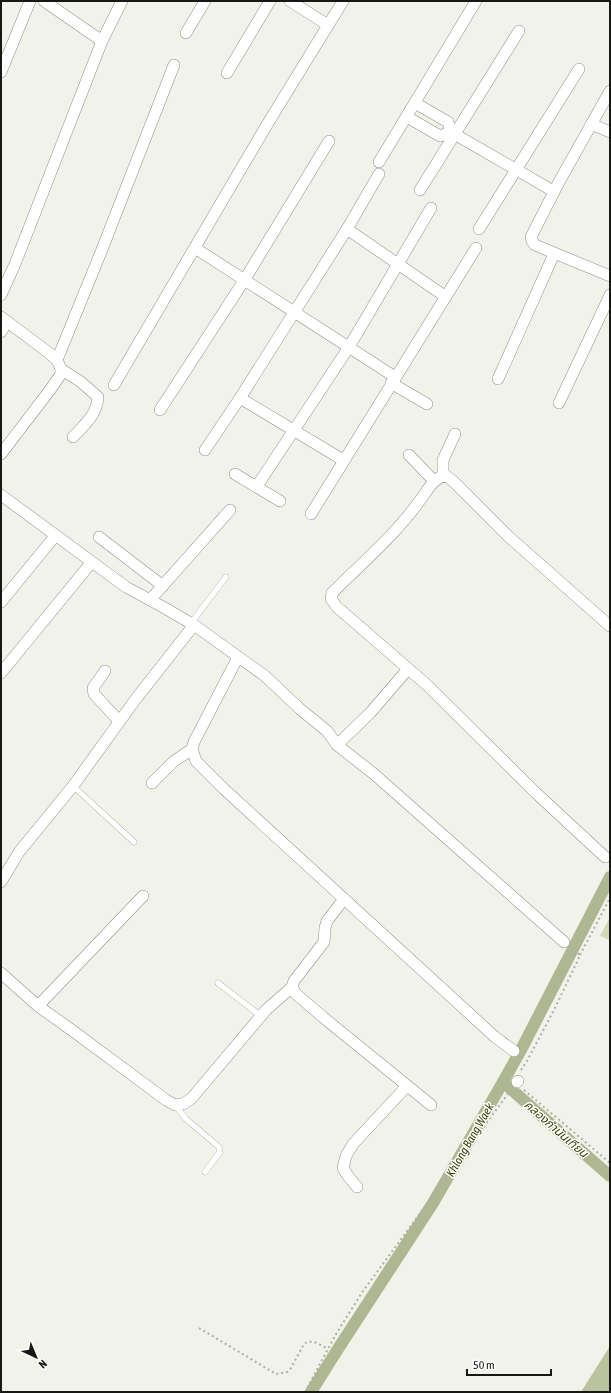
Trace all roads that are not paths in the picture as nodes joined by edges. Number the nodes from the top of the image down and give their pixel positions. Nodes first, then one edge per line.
1 (30, 1) edge
2 (44, 1) edge
3 (122, 1) edge
4 (205, 1) edge
5 (270, 1) edge
6 (290, 1) edge
7 (343, 1) edge
8 (476, 1) edge
9 (328, 26) junction
10 (519, 31) dead end
11 (186, 34) dead end
12 (102, 41) junction
13 (174, 65) dead end
14 (579, 70) dead end
15 (1, 72) edge
16 (227, 73) dead end
17 (610, 90) edge
18 (415, 103) junction
19 (407, 117) junction
20 (592, 124) junction
21 (610, 132) edge
22 (453, 133) junction
23 (329, 141) dead end
24 (379, 162) dead end
25 (516, 170) junction
26 (379, 174) dead end
27 (548, 188) dead end
28 (420, 190) dead end
29 (431, 208) dead end
30 (347, 229) junction
31 (480, 229) dead end
32 (195, 248) junction
33 (476, 248) dead end
34 (554, 254) junction
35 (397, 263) junction
36 (610, 276) edge
37 (245, 279) junction
38 (1, 295) edge
39 (610, 295) edge
40 (446, 297) junction
41 (294, 312) junction
42 (4, 320) edge
43 (1, 332) edge
44 (349, 347) junction
45 (59, 364) junction
46 (498, 379) dead end
47 (393, 380) junction
48 (114, 385) dead end
49 (240, 398) junction
50 (559, 403) dead end
51 (427, 404) dead end
52 (160, 410) dead end
53 (294, 430) junction
54 (455, 434) dead end
55 (73, 437) dead end
56 (205, 450) dead end
57 (1, 454) edge
58 (409, 455) dead end
59 (343, 460) junction
60 (235, 474) dead end
61 (439, 479) junction
62 (257, 486) junction
63 (1, 495) edge
64 (280, 501) dead end
65 (230, 510) dead end
66 (311, 514) dead end
67 (55, 536) junction
68 (99, 538) dead end
69 (91, 563) junction
70 (226, 577) dead end
71 (163, 586) junction
72 (150, 600) junction
73 (1, 602) edge
74 (192, 624) junction
75 (610, 626) edge
76 (238, 657) junction
77 (408, 669) junction
78 (105, 671) dead end
79 (1, 673) edge
80 (119, 721) junction
81 (337, 744) junction
82 (192, 749) junction
83 (152, 783) dead end
84 (73, 786) junction
85 (134, 842) dead end
86 (606, 857) dead end
87 (1, 882) edge
88 (143, 896) dead end
89 (344, 899) junction
90 (564, 942) dead end
91 (1, 974) edge
92 (218, 983) dead end
93 (292, 987) junction
94 (38, 1006) junction
95 (261, 1016) junction
96 (514, 1051) dead end
97 (407, 1086) junction
98 (175, 1105) junction
99 (431, 1105) dead end
100 (206, 1172) dead end
101 (357, 1187) dead end

1 - 15 street
2 - 12 street
3 - 12 street
4 - 11 street
5 - 16 street
6 - 9 street
7 - 9 street
8 - 18 street
9 - 32 street
10 - 22 street
12 - 38 street
13 - 45 street
14 - 25 street
17 - 20 street
18 - 19 street
18 - 22 street
19 - 22 street
19 - 24 street
20 - 21 street
20 - 34 street
22 - 25 street
22 - 28 street
23 - 37 street
25 - 27 street
25 - 31 street
26 - 30 street
29 - 35 street
30 - 35 street
30 - 41 street
32 - 37 street
32 - 48 street
33 - 40 street
34 - 36 street
34 - 46 street
35 - 40 street
35 - 44 street
37 - 41 street
37 - 52 street
39 - 50 street
40 - 47 street
41 - 44 street
41 - 49 street
42 - 43 street
42 - 45 street
44 - 47 street
44 - 53 street
45 - 55 street
45 - 57 street
47 - 51 street
47 - 59 street
49 - 53 street
49 - 56 street
53 - 59 street
53 - 62 street
54 - 61 street
58 - 61 street
59 - 66 street
60 - 62 street
61 - 75 street
61 - 77 street
62 - 64 street
63 - 67 street
65 - 71 street
67 - 69 street
67 - 73 street
68 - 71 street
69 - 72 street
69 - 79 street
70 - 74 lane
71 - 72 street
72 - 74 street
74 - 76 street
74 - 80 street
76 - 81 street
76 - 82 street
77 - 81 street
77 - 86 street
78 - 80 street
80 - 84 street
81 - 90 street
82 - 83 street
82 - 89 street
84 - 85 lane
84 - 87 street
88 - 94 street
89 - 93 street
89 - 96 street
91 - 94 street
92 - 95 lane
93 - 95 street
93 - 97 street
94 - 98 street
95 - 98 street
97 - 99 street
97 - 101 street
98 - 100 lane

